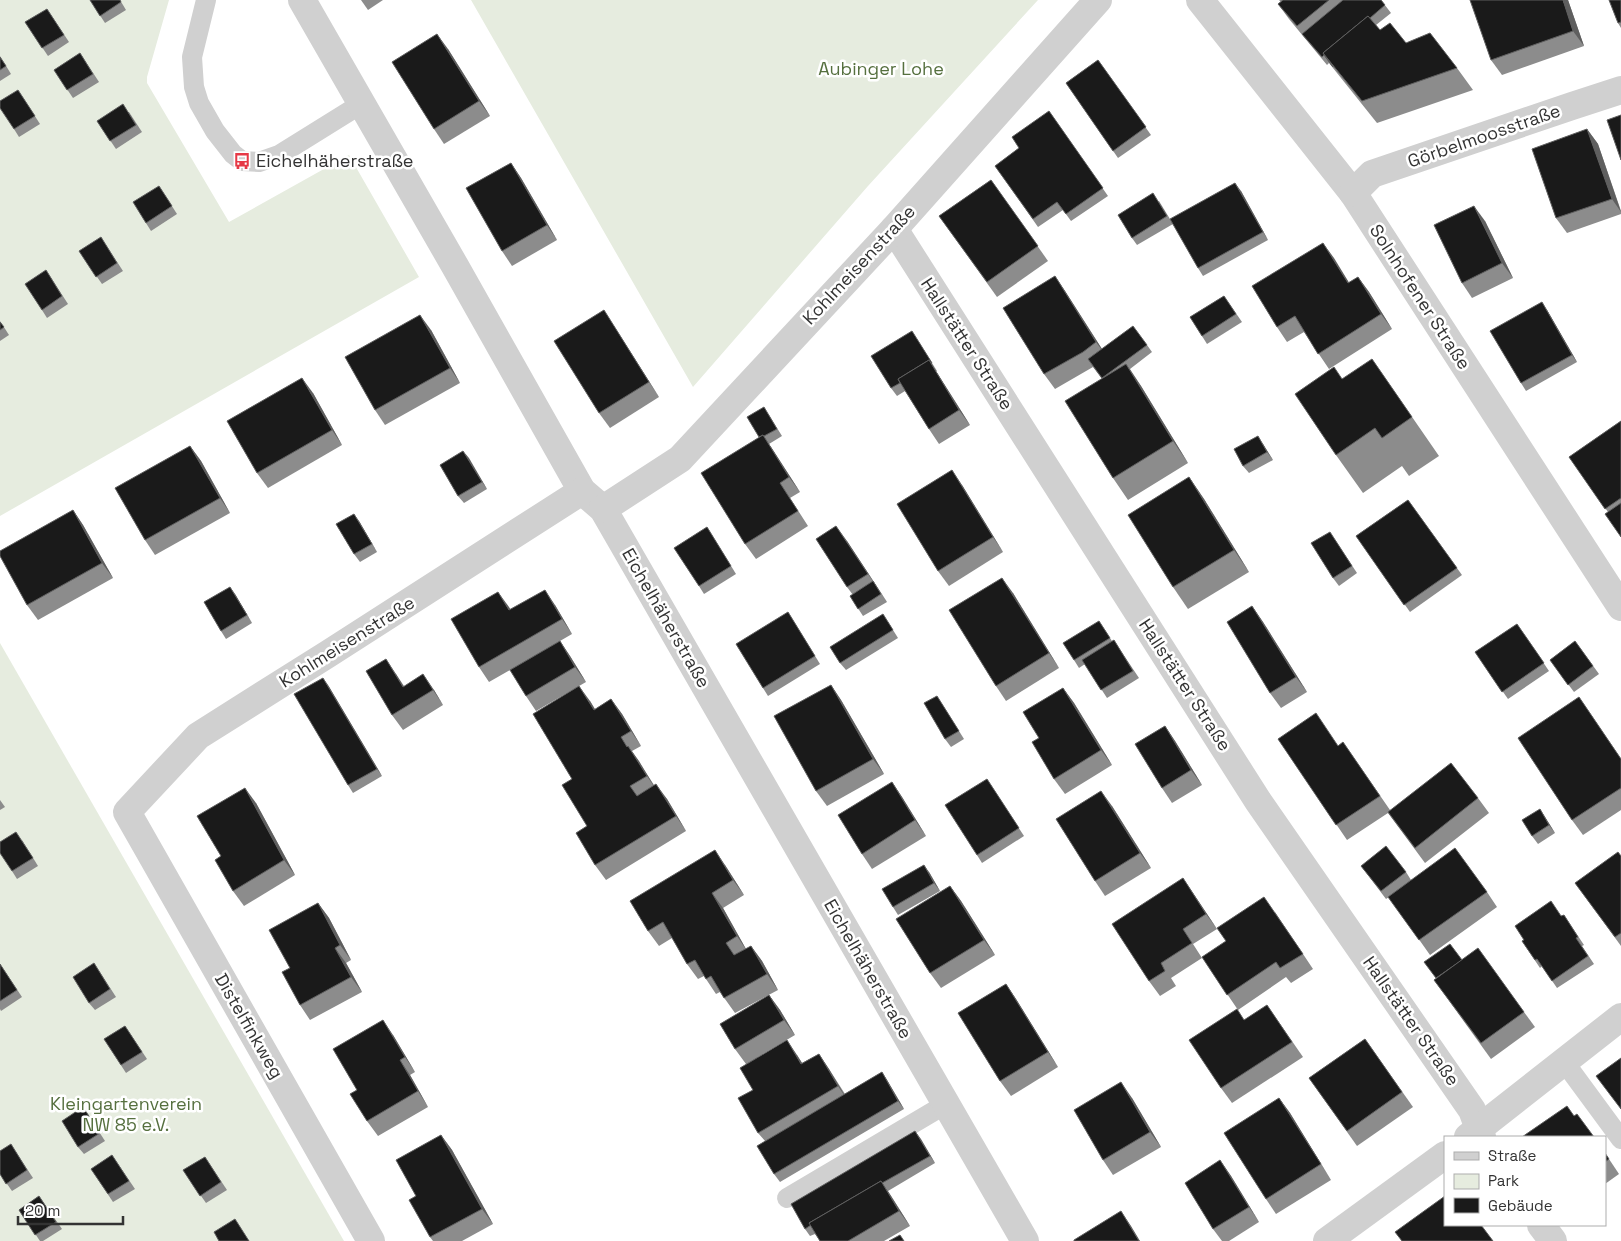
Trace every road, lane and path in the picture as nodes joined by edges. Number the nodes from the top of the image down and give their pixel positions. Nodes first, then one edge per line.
1 (206, 0) edge
2 (302, 0) edge
3 (1098, 0) edge
4 (1200, 0) edge
5 (1621, 90) edge
6 (361, 104) junction
7 (1353, 193) junction
8 (894, 229) junction
9 (582, 491) junction
10 (603, 510) junction
11 (1621, 607) edge
12 (126, 812) joint
13 (1621, 1017) edge
14 (1565, 1063) junction
15 (946, 1104) junction
16 (1476, 1135) edge
17 (1621, 1139) edge
18 (1444, 1156) edge
19 (787, 1198) dead end
20 (1542, 1226) edge
21 (371, 1241) edge
22 (1025, 1241) edge
23 (1327, 1241) edge
24 (1553, 1241) edge

1 - 6 lane
2 - 6 street, Eichelhäherstraße
3 - 8 street, Kohlmeisenstraße
4 - 7 street, Solnhofener Straße
5 - 7 street, Görbelmoosstraße
6 - 9 street, Eichelhäherstraße
7 - 11 street, Solnhofener Straße
8 - 10 street, Kohlmeisenstraße
8 - 16 street, Hallstätter Straße
9 - 10 street, Eichelhäherstraße
9 - 12 street, Kohlmeisenstraße
10 - 15 street, Eichelhäherstraße
12 - 21 street, Distelfinkweg
13 - 14 street
14 - 16 street
14 - 17 lane
15 - 19 lane
15 - 22 street, Eichelhäherstraße
18 - 23 street
20 - 24 street

